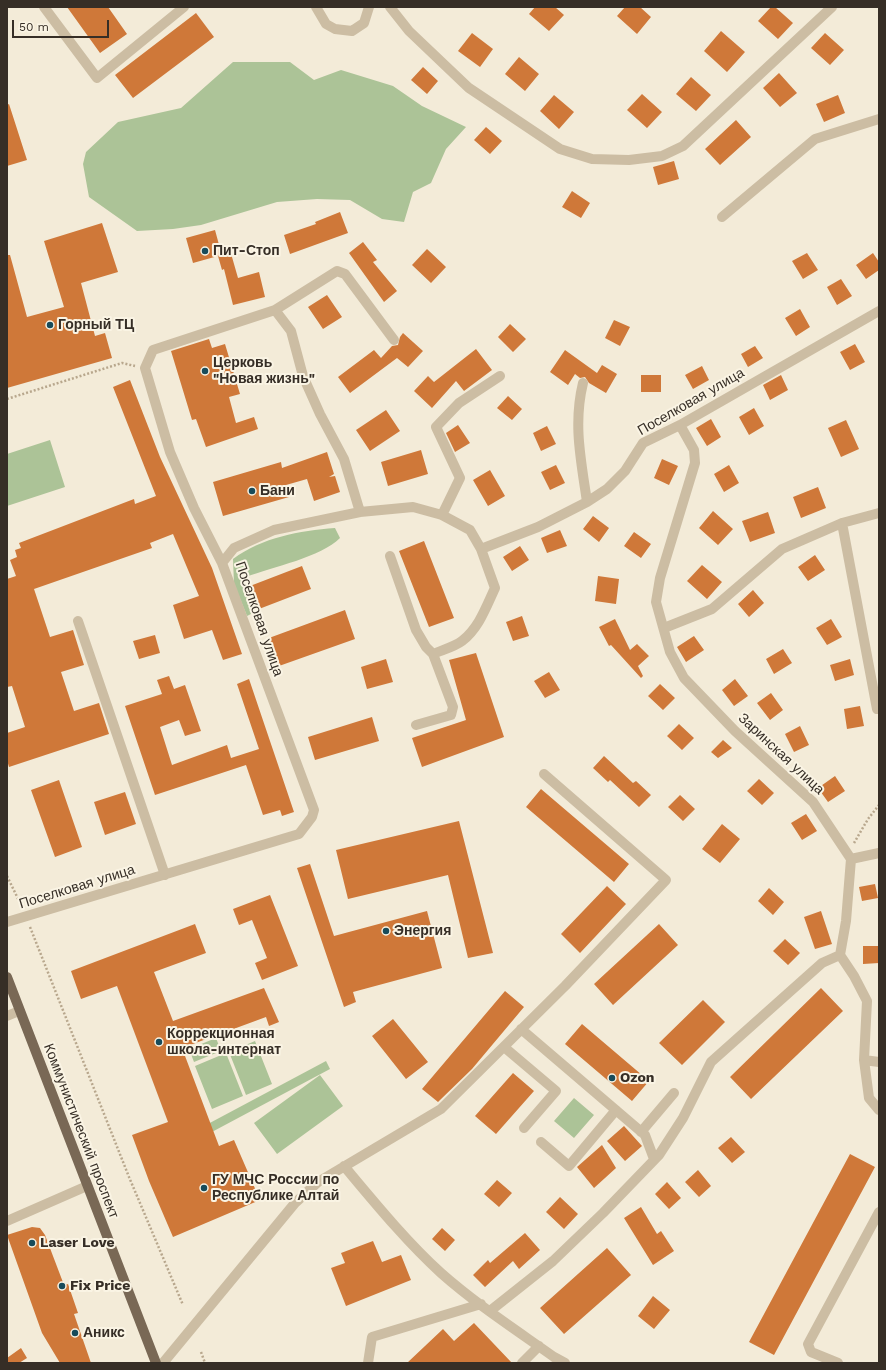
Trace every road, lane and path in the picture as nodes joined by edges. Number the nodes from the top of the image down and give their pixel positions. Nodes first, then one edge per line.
1 (44, 7) edge
2 (184, 7) edge
3 (316, 7) edge
4 (370, 7) edge
5 (390, 7) edge
6 (832, 7) edge
7 (879, 119) edge
8 (722, 217) dead end
9 (275, 310) junction
10 (879, 310) edge
11 (394, 340) dead end
12 (145, 368) junction
13 (500, 376) dead end
14 (583, 383) dead end
15 (7, 399) edge
16 (680, 425) junction
17 (587, 502) junction
18 (360, 512) junction
19 (879, 513) edge
20 (442, 515) junction
21 (842, 523) junction
22 (481, 549) junction
23 (390, 556) dead end
24 (222, 563) junction
25 (78, 621) dead end
26 (664, 628) junction
27 (433, 654) junction
28 (877, 709) dead end
29 (416, 725) dead end
30 (544, 774) dead end
31 (879, 805) edge
32 (879, 853) edge
33 (849, 856) junction
34 (165, 875) junction
35 (7, 876) edge
36 (26, 917) junction
37 (7, 922) edge
38 (840, 955) junction
39 (7, 977) edge
40 (19, 1011) junction
41 (7, 1016) edge
42 (521, 1028) junction
43 (504, 1047) junction
44 (864, 1060) junction
45 (879, 1062) edge
46 (674, 1093) dead end
47 (616, 1110) junction
48 (879, 1110) edge
49 (524, 1128) dead end
50 (641, 1132) junction
51 (541, 1142) dead end
52 (654, 1159) junction
53 (344, 1166) junction
54 (88, 1186) junction
55 (879, 1212) edge
56 (7, 1221) edge
57 (481, 1304) junction
58 (182, 1305) dead end
59 (490, 1310) junction
60 (539, 1346) junction
61 (201, 1352) dead end
62 (156, 1363) edge
63 (163, 1363) edge
64 (205, 1363) edge
65 (368, 1363) edge
66 (522, 1363) edge
67 (565, 1363) edge
68 (838, 1363) edge

1 - 2 street
3 - 4 street
5 - 6 street
7 - 8 street
9 - 11 street
9 - 12 street
9 - 18 street
10 - 16 street, Поселковая улица
12 - 15 path
12 - 24 street
13 - 20 street
14 - 17 street
16 - 17 street, Поселковая улица
16 - 26 street, Заринская улица
17 - 22 street, Поселковая улица
18 - 20 street, Поселковая улица
18 - 24 street, Поселковая улица
19 - 21 street
20 - 22 street, Поселковая улица
21 - 26 street
21 - 28 street
22 - 27 street
23 - 27 street
24 - 34 street, Поселковая улица
25 - 34 street
26 - 33 street, Заринская улица
27 - 29 street
30 - 42 street
31 - 33 path
32 - 33 street
33 - 38 street
34 - 36 street, Поселковая улица
35 - 36 path
36 - 37 street, Поселковая улица
36 - 58 path
38 - 44 street
38 - 52 street
39 - 40 main road, Коммунистический проспект
40 - 41 street
40 - 54 main road, Коммунистический проспект
42 - 43 street
42 - 47 street
43 - 49 street
43 - 53 street
44 - 45 street
44 - 48 street
46 - 50 street
47 - 50 street
47 - 51 street
50 - 52 street
52 - 59 street
53 - 57 street
53 - 63 street
54 - 56 street
54 - 62 main road, Коммунистический проспект
55 - 68 street
57 - 59 street
57 - 65 street
59 - 60 street
60 - 66 street
60 - 67 street
61 - 64 path

